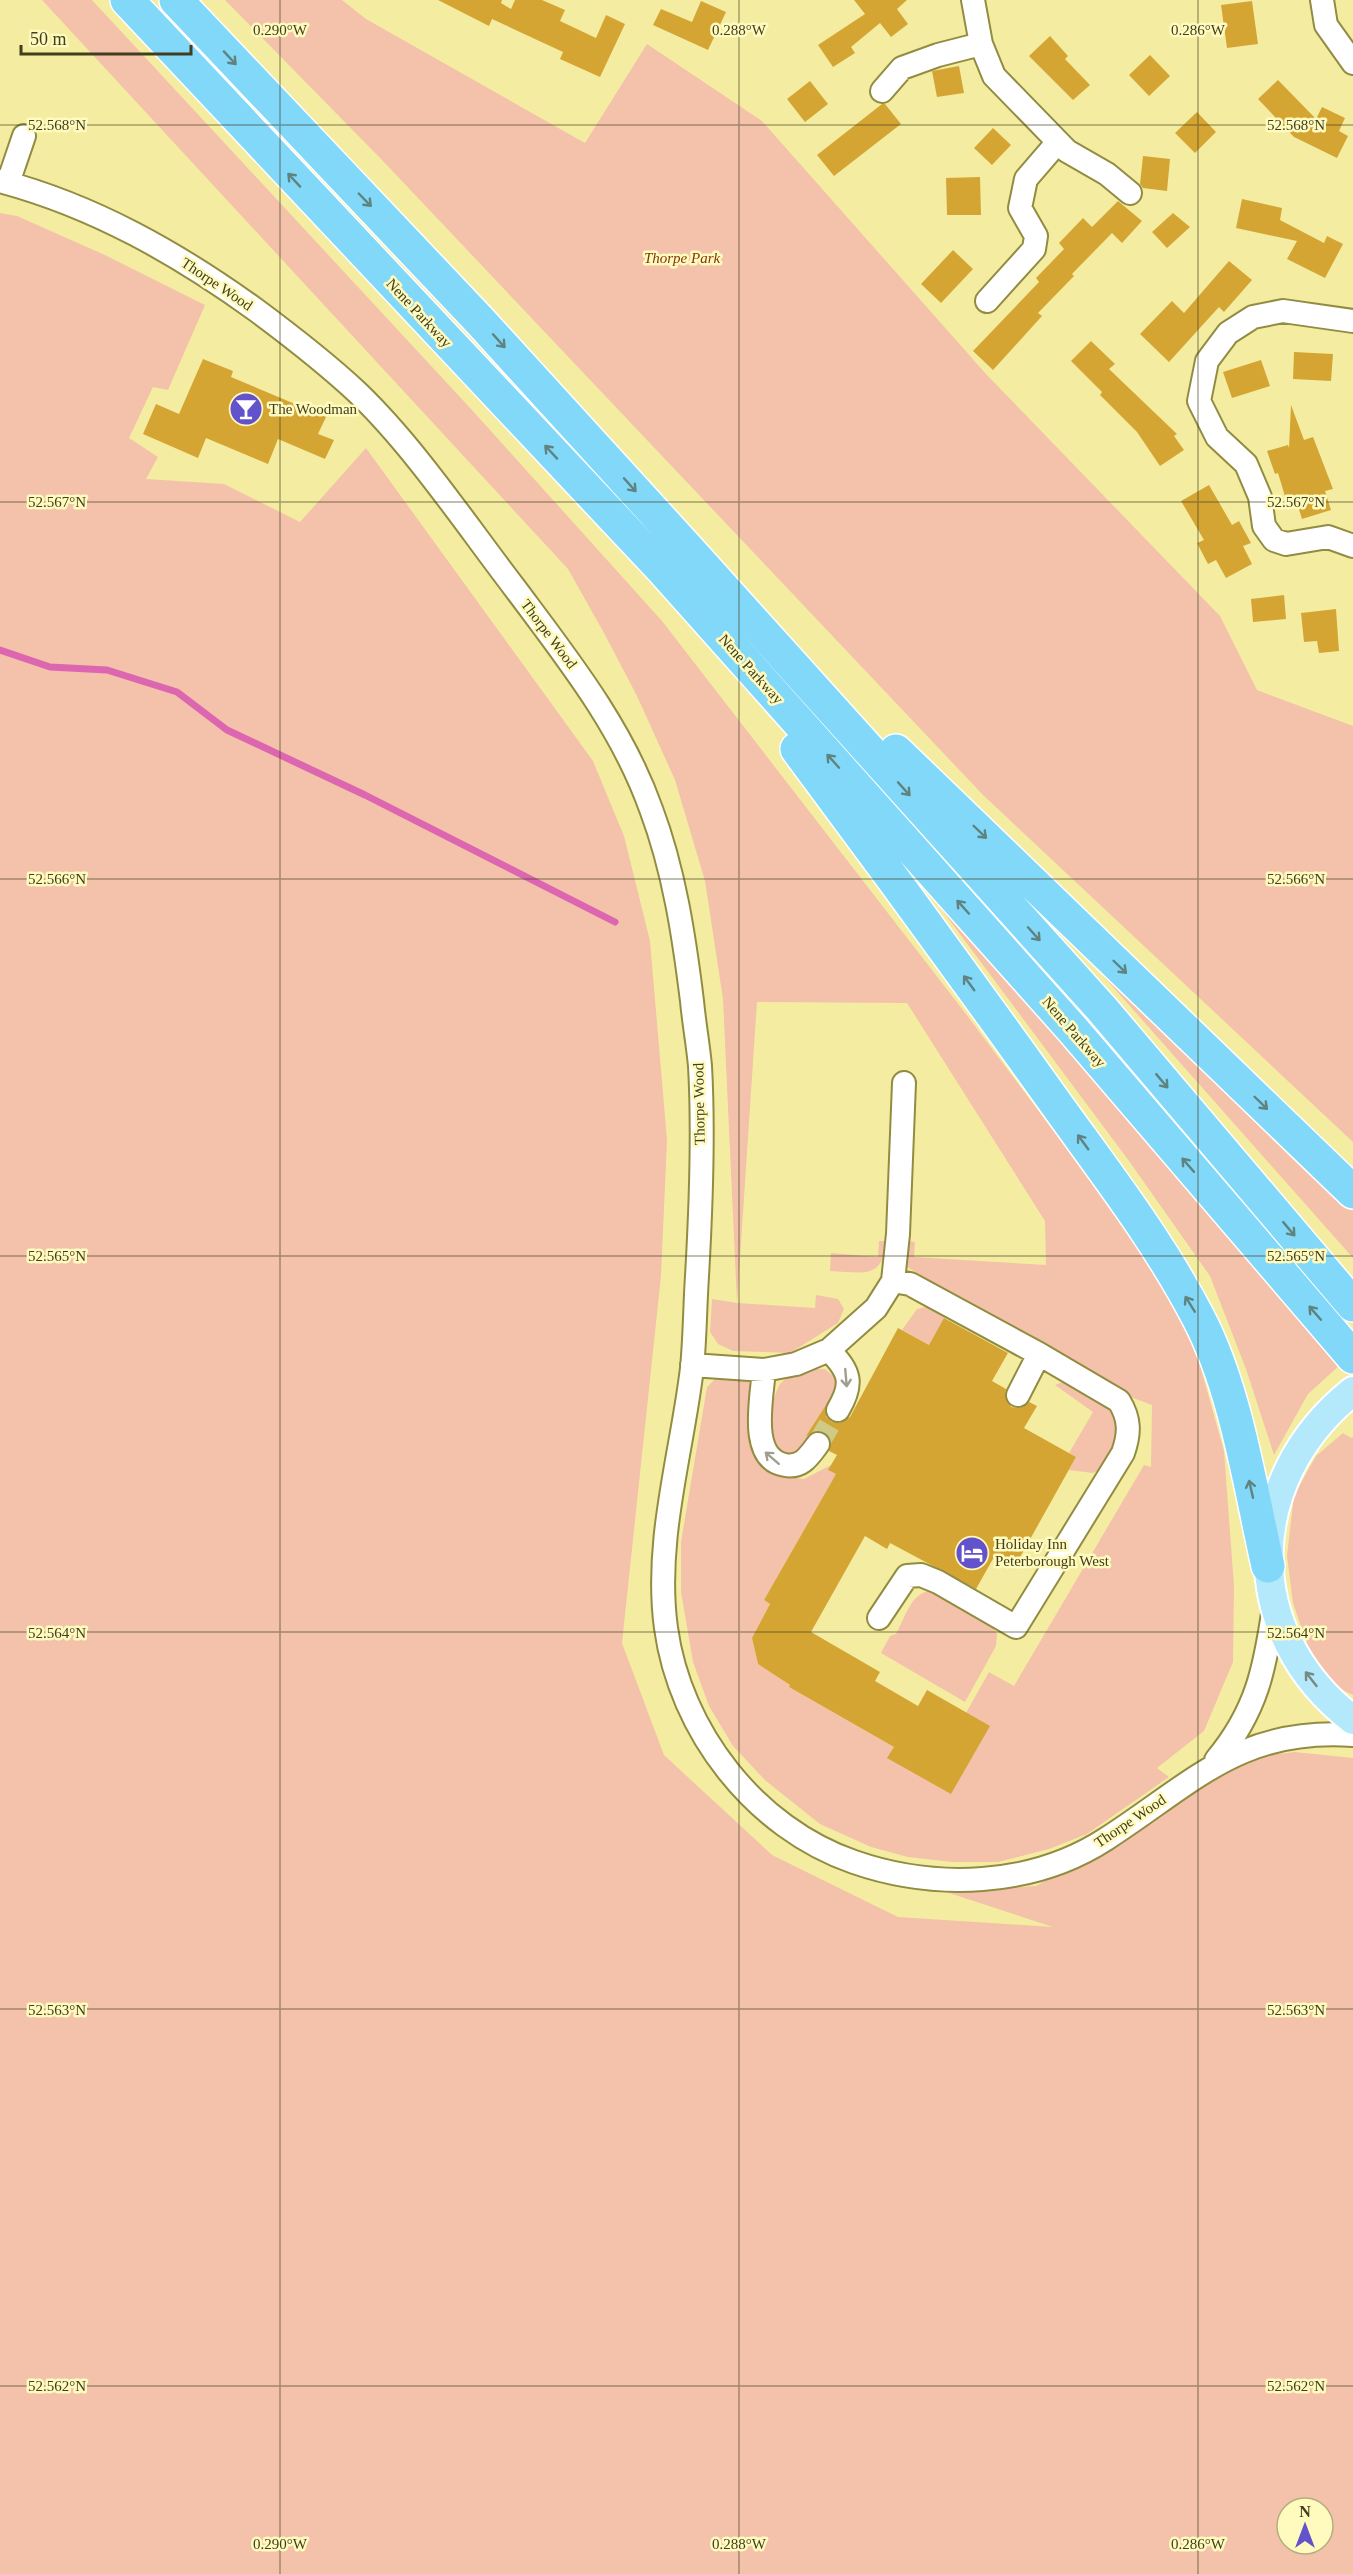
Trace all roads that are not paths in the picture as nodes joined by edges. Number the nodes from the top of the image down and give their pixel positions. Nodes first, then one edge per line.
1 (127, 0) edge
2 (176, 0) edge
3 (973, 0) edge
4 (1322, 0) edge
5 (981, 44) junction
6 (1353, 63) edge
7 (882, 92) dead end
8 (24, 136) dead end
9 (1057, 143) junction
10 (4, 182) edge
11 (1130, 193) dead end
12 (987, 301) dead end
13 (1353, 321) edge
14 (1353, 546) edge
15 (696, 558) junction
16 (663, 570) junction
17 (904, 1083) dead end
18 (1353, 1192) edge
19 (892, 1281) junction
20 (1353, 1305) edge
21 (829, 1350) junction
22 (1039, 1354) junction
23 (1353, 1357) edge
24 (692, 1365) junction
25 (764, 1370) junction
26 (1353, 1391) edge
27 (1018, 1395) dead end
28 (838, 1410) tunnel mouth
29 (818, 1444) tunnel mouth
30 (1268, 1566) junction
31 (1274, 1607) junction
32 (879, 1618) dead end
33 (1353, 1720) edge
34 (1353, 1735) edge
35 (1211, 1766) junction

16 -> 1 highway, Nene Parkway
2 -> 15 highway
3 - 5 street
4 - 6 street
5 - 7 street
5 - 9 street
8 - 10 street
9 - 11 street
9 - 12 street
10 - 24 street, Thorpe Wood
13 - 14 street
15 -> 18 highway
15 -> 20 highway
23 -> 16 highway, Nene Parkway
30 -> 16 highway
17 - 19 street
19 - 21 street
19 - 22 street
21 - 25 street
21 -> 28 street
22 - 27 street
22 - 32 street
24 - 25 street
24 - 35 street, Thorpe Wood
29 -> 25 street
26 - 30 main road
30 - 31 main road
33 -> 31 main road
31 - 35 street, Thorpe Wood
34 - 35 street, Thorpe Wood

